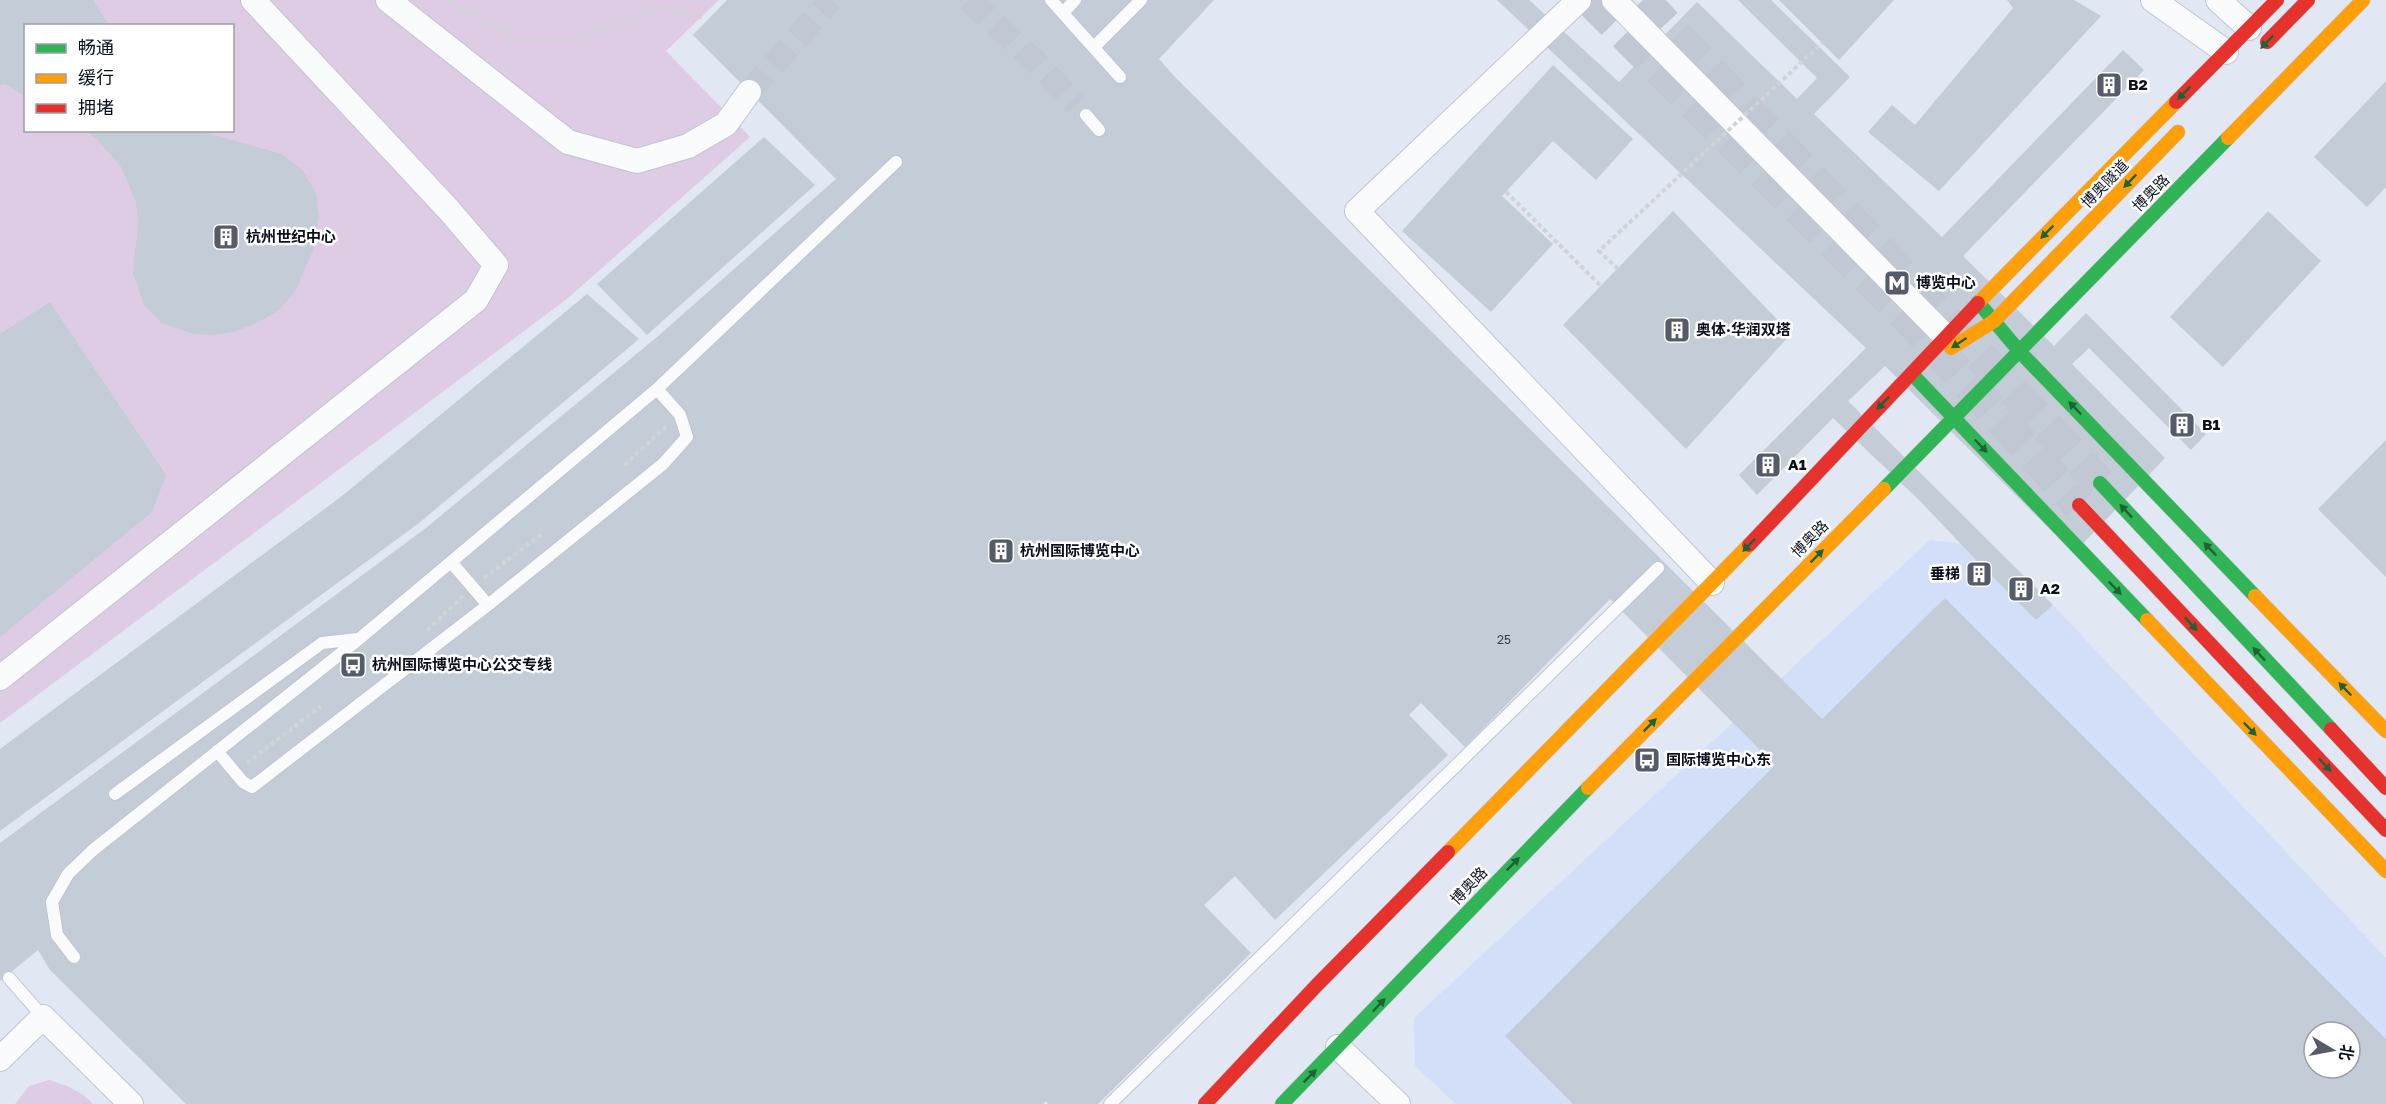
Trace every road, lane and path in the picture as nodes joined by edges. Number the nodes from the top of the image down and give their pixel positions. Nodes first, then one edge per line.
1 (253, 0) edge
2 (388, 0) edge
3 (448, 0) edge
4 (1051, 0) edge
5 (1075, 0) edge
6 (1141, 0) edge
7 (1580, 0) edge
8 (1614, 0) edge
9 (2153, 0) edge
10 (2218, 0) edge
11 (2277, 0) edge
12 (2307, 0) edge
13 (2363, 0) edge
14 (1062, 13) junction
15 (702, 17) dead end
16 (2249, 28) junction
17 (1822, 43) dead end
18 (1094, 47) junction
19 (2258, 51) dead end
20 (2226, 52) junction
21 (2289, 55) dead end
22 (1120, 77) dead end
23 (749, 92) tunnel mouth
24 (1086, 115) tunnel mouth
25 (2192, 118) dead end
26 (1099, 130) dead end
27 (2218, 148) junction
28 (896, 162) dead end
29 (1506, 192) dead end
30 (1618, 269) dead end
31 (1601, 286) dead end
32 (1978, 302) junction
33 (1994, 321) junction
34 (1945, 336) junction
35 (2020, 352) junction
36 (1912, 374) junction
37 (657, 389) junction
38 (680, 415) junction
39 (1954, 417) junction
40 (624, 465) dead end
41 (2100, 483) tunnel mouth
42 (2079, 505) tunnel mouth
43 (543, 533) dead end
44 (451, 562) junction
45 (1658, 568) dead end
46 (1712, 583) junction
47 (472, 587) junction
48 (488, 605) junction
49 (419, 637) dead end
50 (359, 639) junction
51 (0, 678) edge
52 (321, 706) dead end
53 (2385, 729) edge
54 (217, 752) junction
55 (235, 773) junction
56 (2386, 788) edge
57 (115, 794) dead end
58 (2386, 830) edge
59 (2386, 871) edge
60 (74, 957) dead end
61 (9, 978) dead end
62 (43, 1017) junction
63 (1338, 1047) junction
64 (0, 1059) edge
65 (131, 1104) edge
66 (1110, 1104) edge
67 (1205, 1104) edge
68 (1282, 1104) edge
69 (1398, 1104) edge

1 - 51 street
2 - 23 street
3 - 15 path
4 - 14 lane
5 - 14 lane
6 - 18 lane
7 - 46 street
8 - 34 street
9 - 20 street
10 - 16 street
11 - 16 main road
12 -> 19 main road
13 - 27 main road, 博奥路
14 - 18 lane
16 - 20 main road
17 - 30 path, bridge
18 - 22 lane
20 -> 32 main road
21 - 27 main road
24 - 26 lane
25 -> 33 main road, 博奥隧道
27 - 35 main road, 博奥路
28 - 37 lane
29 - 31 path
32 - 33 main road
32 - 34 main road
33 - 35 main road
33 -> 36 main road, 博奥隧道
34 - 36 main road
35 - 39 main road, 博奥路
53 -> 35 main road
36 - 39 main road
36 -> 46 main road
37 - 38 lane
37 - 44 lane
38 - 40 path
38 - 48 lane
39 -> 59 main road
63 -> 39 main road, 博奥路
56 -> 41 main road
42 -> 58 main road
43 - 47 path
44 - 47 lane
44 - 50 lane
45 - 66 lane
46 - 67 main road
47 - 48 lane
47 - 49 path
48 - 55 lane
50 - 54 lane
50 - 57 lane
52 - 55 path
54 - 55 lane
54 - 60 lane
61 - 62 lane
62 - 64 street
62 - 65 street
68 -> 63 main road, 博奥路
63 - 69 street

